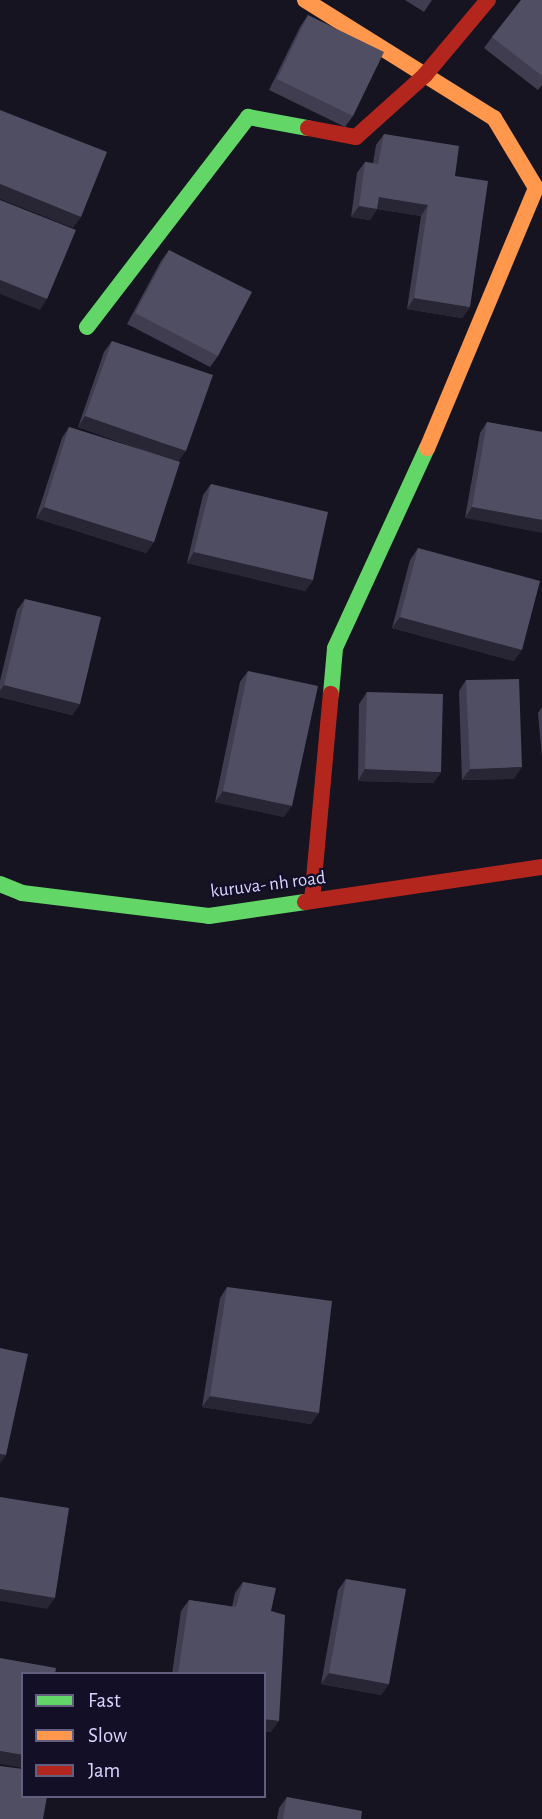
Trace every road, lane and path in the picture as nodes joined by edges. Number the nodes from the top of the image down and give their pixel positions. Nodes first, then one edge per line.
1 (305, 0) edge
2 (488, 0) edge
3 (425, 75) junction
4 (87, 327) dead end
5 (542, 867) edge
6 (0, 884) edge
7 (312, 901) junction

1 - 3 street
2 - 3 street
3 - 4 street
3 - 7 street
5 - 7 street, kuruva- nh road
6 - 7 street, kuruva- nh road

